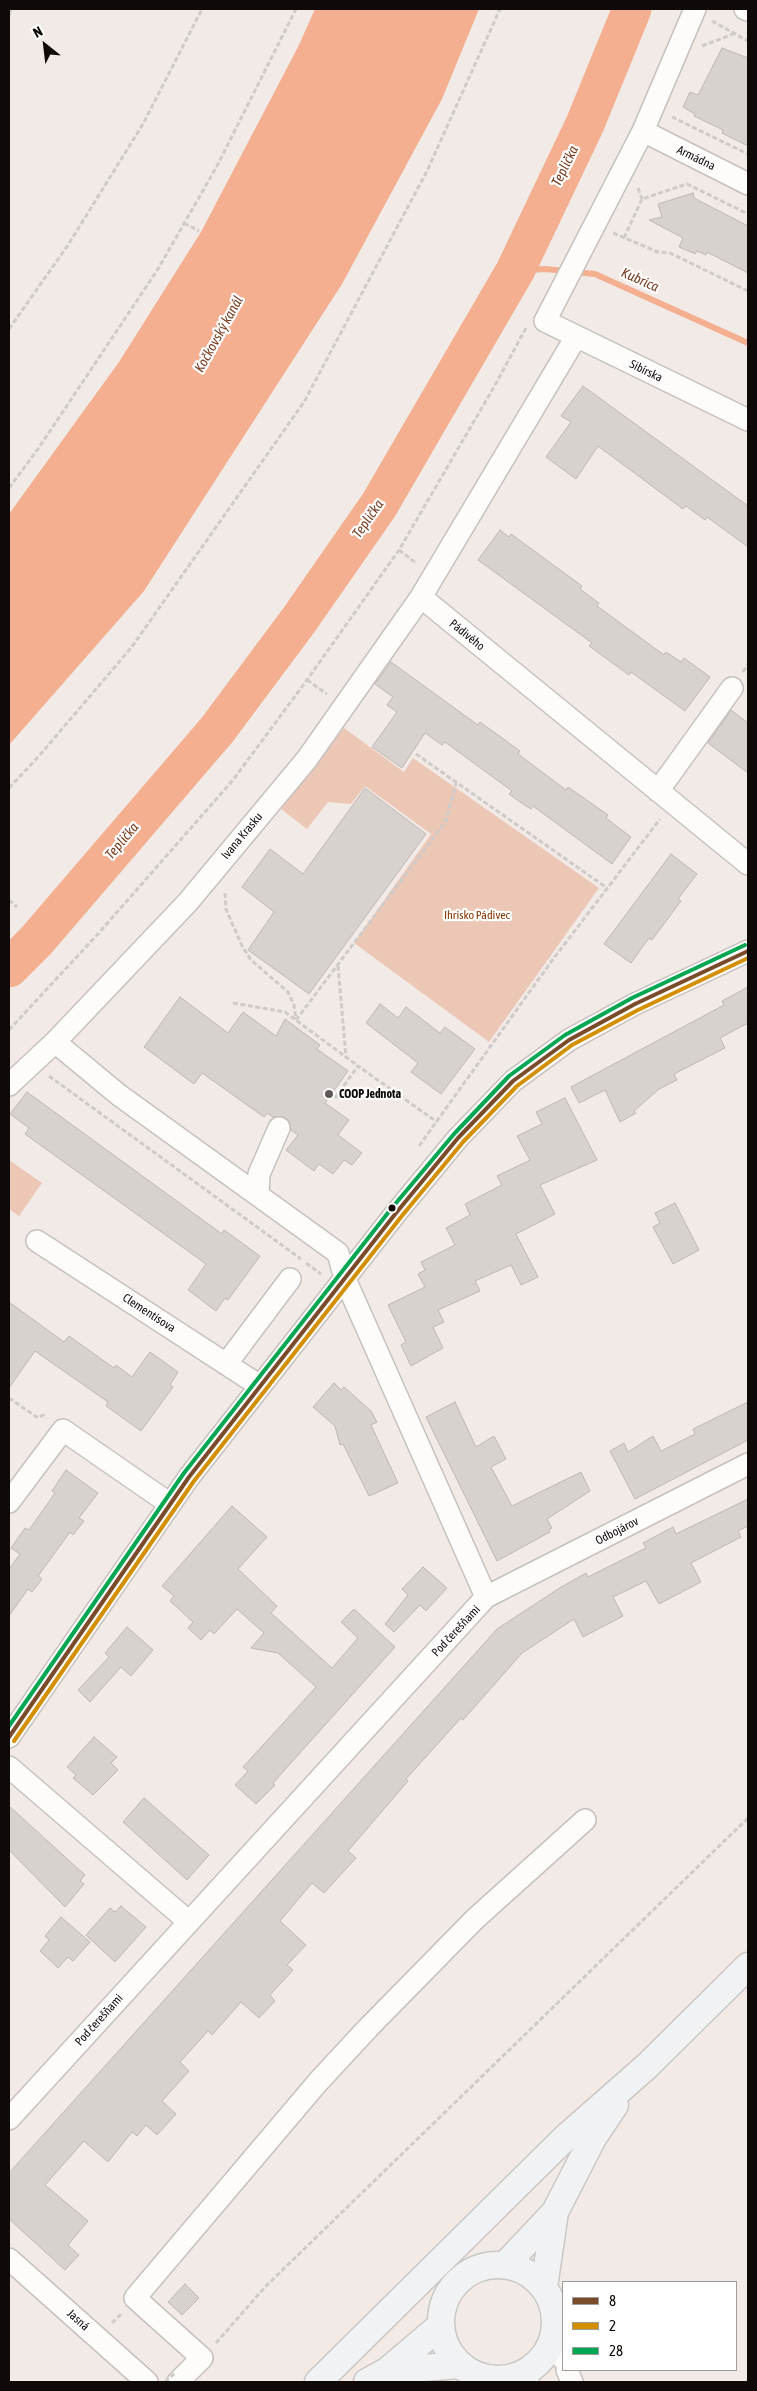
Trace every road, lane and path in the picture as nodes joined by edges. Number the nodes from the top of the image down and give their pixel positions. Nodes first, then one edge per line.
1 (12, 9) edge
2 (202, 9) edge
3 (296, 9) edge
4 (500, 9) edge
5 (695, 9) edge
6 (9, 15) edge
7 (733, 34) dead end
8 (748, 40) edge
9 (691, 126) dead end
10 (643, 131) junction
11 (748, 154) edge
12 (748, 184) edge
13 (748, 214) edge
14 (184, 223) junction
15 (199, 231) dead end
16 (589, 233) junction
17 (624, 238) junction
18 (748, 291) edge
19 (537, 322) junction
20 (9, 329) edge
21 (576, 337) junction
22 (748, 420) edge
23 (9, 488) edge
24 (399, 550) junction
25 (418, 564) dead end
26 (421, 597) junction
27 (732, 688) dead end
28 (416, 754) dead end
29 (456, 783) junction
30 (9, 788) edge
31 (665, 797) junction
32 (748, 864) edge
33 (607, 888) junction
34 (227, 890) dead end
35 (9, 900) edge
36 (17, 907) dead end
37 (748, 951) edge
38 (338, 966) junction
39 (233, 1003) dead end
40 (296, 1020) junction
41 (9, 1030) edge
42 (55, 1042) junction
43 (346, 1058) junction
44 (358, 1066) junction
45 (44, 1072) dead end
46 (9, 1085) edge
47 (335, 1098) dead end
48 (436, 1121) junction
49 (279, 1128) dead end
50 (419, 1146) dead end
51 (258, 1195) junction
52 (36, 1241) dead end
53 (335, 1278) junction
54 (290, 1279) dead end
55 (226, 1363) junction
56 (260, 1386) junction
57 (9, 1398) edge
58 (63, 1430) junction
59 (748, 1464) edge
60 (9, 1502) edge
61 (170, 1504) junction
62 (486, 1598) junction
63 (9, 1737) edge
64 (9, 1767) edge
65 (748, 1818) edge
66 (585, 1820) dead end
67 (189, 1922) junction
68 (748, 1966) edge
69 (647, 2066) junction
70 (9, 2118) edge
71 (555, 2212) junction
72 (9, 2258) edge
73 (505, 2265) junction
74 (544, 2287) junction
75 (440, 2326) junction
76 (559, 2347) edge
77 (202, 2358) junction
78 (459, 2365) junction
79 (377, 2377) edge
80 (178, 2379) edge
81 (522, 2379) edge
82 (147, 2382) edge
83 (165, 2382) edge
84 (318, 2382) edge

1 - 6 path
2 - 20 path
3 - 14 path
4 - 30 path
5 - 10 street
7 - 8 path
9 - 11 path
10 - 12 street, Armádna
10 - 16 street
13 - 17 path
14 - 15 path
14 - 23 path
16 - 17 path
16 - 19 street
17 - 18 path
19 - 21 street, Sibírska
19 - 24 path
21 - 22 street, Sibírska
21 - 26 street
24 - 25 path
24 - 41 path
26 - 31 street, Pádivého
26 - 42 street, Ivana Krasku
27 - 31 street
28 - 29 path
29 - 33 path
29 - 38 path
31 - 32 street, Pádivého
31 - 33 path
33 - 48 path
34 - 40 path
35 - 36 path
37 - 53 street
38 - 40 path
38 - 43 path
39 - 40 path
40 - 43 path
42 - 46 street, Ivana Krasku
42 - 51 street
43 - 44 path
44 - 47 path
44 - 48 path
45 - 53 path
48 - 50 path
49 - 51 street
51 - 53 street
52 - 55 street, Clementisova
53 - 56 street
53 - 62 street, Pod čerešňami
54 - 55 street
55 - 56 street, Clementisova
56 - 61 street
57 - 58 path
58 - 60 street
58 - 61 street
59 - 62 street, Odbojárov
61 - 63 street
62 - 67 street, Pod čerešňami
64 - 67 street
65 - 77 path
66 - 77 street
67 - 70 street, Pod čerešňami
68 - 69 main road
69 - 71 main road
69 - 84 main road
71 - 73 main road
71 - 74 main road
72 - 82 street, Jasná
73 - 74 main road
73 - 75 main road
74 - 76 main road
75 - 78 main road
75 - 79 main road
76 - 81 main road
77 - 80 street
78 - 79 main road
78 - 81 main road
80 - 83 path, bridge

